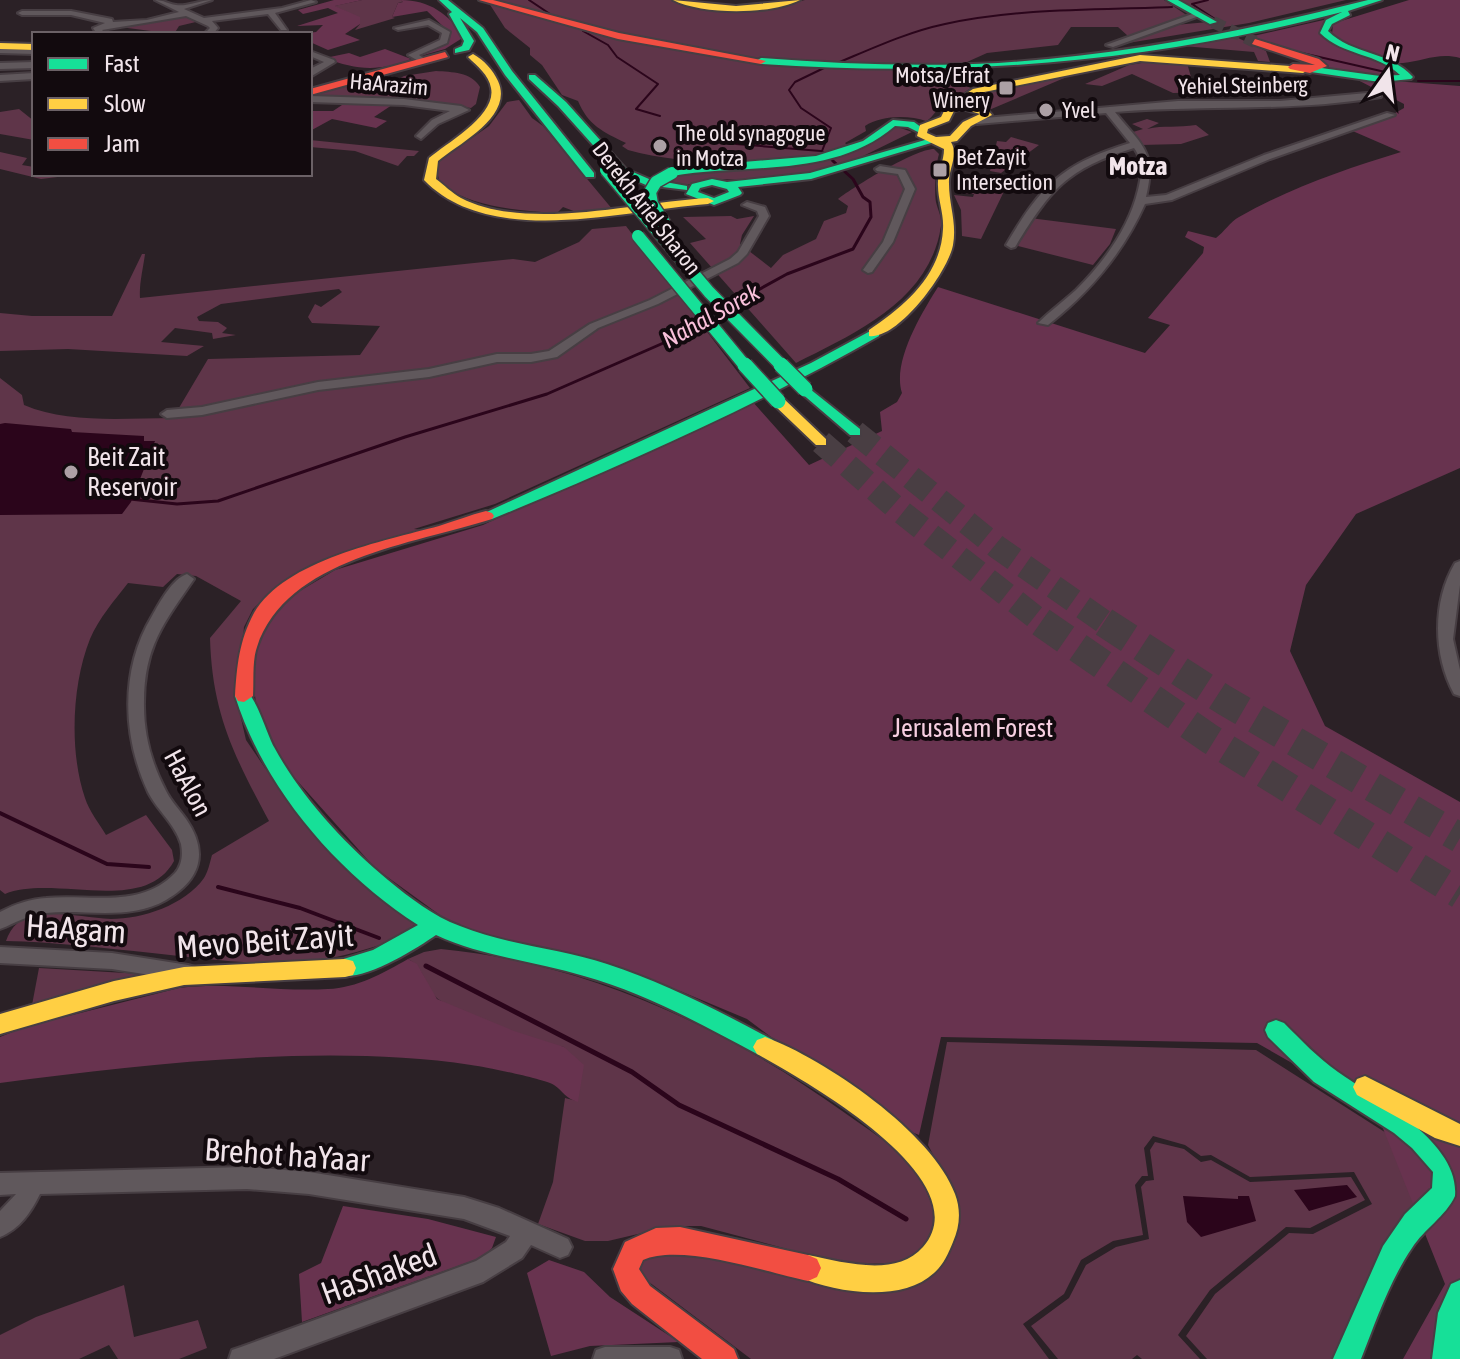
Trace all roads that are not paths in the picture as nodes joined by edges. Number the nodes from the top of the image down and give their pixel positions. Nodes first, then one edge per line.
1 (159, 0) edge
2 (208, 0) edge
3 (440, 0) edge
4 (476, 0) edge
5 (483, 0) edge
6 (502, 0) edge
7 (678, 0) edge
8 (796, 0) edge
9 (1171, 0) edge
10 (1354, 0) edge
11 (1378, 0) edge
12 (262, 2) dead end
13 (312, 2) edge
14 (177, 8) junction
15 (271, 11) junction
16 (22, 13) dead end
17 (187, 13) junction
18 (1206, 18) joint
19 (204, 20) junction
20 (108, 25) junction
21 (284, 28) dead end
22 (398, 28) dead end
23 (99, 32) edge
24 (210, 32) edge
25 (1110, 45) dead end
26 (1262, 45) tunnel mouth
27 (0, 49) edge
28 (32, 50) edge
29 (312, 54) edge
30 (461, 59) junction
31 (415, 62) junction
32 (1023, 62) junction
33 (32, 65) edge
34 (518, 65) junction
35 (1303, 65) junction
36 (0, 66) edge
37 (312, 72) edge
38 (32, 76) edge
39 (5, 78) edge
40 (32, 85) edge
41 (312, 91) edge
42 (1378, 95) dead end
43 (312, 99) edge
44 (979, 109) junction
45 (1109, 110) junction
46 (1390, 115) dead end
47 (421, 136) dead end
48 (929, 136) junction
49 (959, 136) junction
50 (1137, 144) junction
51 (905, 149) junction
52 (947, 162) junction
53 (871, 163) junction
54 (822, 165) junction
55 (598, 173) junction
56 (698, 193) junction
57 (737, 194) junction
58 (944, 198) junction
59 (1141, 201) junction
60 (1011, 245) dead end
61 (868, 270) dead end
62 (709, 292) junction
63 (1044, 323) dead end
64 (167, 414) dead end
65 (855, 432) tunnel mouth
66 (821, 442) tunnel mouth
67 (1460, 566) edge
68 (187, 579) dead end
69 (1460, 690) edge
70 (0, 921) edge
71 (435, 925) junction
72 (0, 955) edge
73 (194, 974) junction
74 (0, 1024) edge
75 (1460, 1135) edge
76 (34, 1183) junction
77 (0, 1184) edge
78 (0, 1226) edge
79 (527, 1231) junction
80 (560, 1247) dead end
81 (1460, 1293) edge
82 (241, 1359) edge
83 (605, 1359) edge
84 (670, 1359) edge
85 (724, 1359) edge
86 (1347, 1359) edge
87 (1446, 1359) edge

1 - 14 street
2 - 14 street
3 - 30 main road
3 - 55 main road, Derekh Ariel Sharon
4 - 34 main road, Derekh Ariel Sharon
5 - 32 main road
6 - 32 main road
7 - 8 main road
9 - 18 main road
10 - 32 main road
11 - 32 main road
11 - 35 main road
12 - 15 street
13 - 15 street
14 - 17 street
15 - 19 street
15 - 21 street
16 - 20 street
17 - 19 street
17 - 20 street
18 - 25 street
19 - 24 street
20 - 23 street
22 - 31 street
26 - 35 main road
27 - 28 main road
29 - 37 street
30 - 31 main road
30 - 56 main road
31 - 41 main road
33 - 36 street
34 - 55 main road, Derekh Ariel Sharon
34 - 56 main road
35 - 44 main road
38 - 39 street
39 - 40 street
42 - 45 street, Yehiel Steinberg
43 - 47 street, HaArazim
44 - 45 street, Yehiel Steinberg
44 - 48 main road
44 - 49 main road
45 - 50 street
46 - 59 street
48 - 49 main road
48 - 51 main road
48 - 52 main road
48 - 53 main road
48 - 54 main road
49 - 58 main road
50 - 59 street
50 - 60 street
51 - 52 main road
51 - 53 main road
52 - 58 main road
53 - 54 main road
53 - 61 street
54 - 57 main road
54 - 62 main road, bridge
55 - 62 main road, Derekh Ariel Sharon, bridge
55 - 66 main road, Derekh Ariel Sharon, bridge
56 - 57 main road
57 - 64 street
58 - 71 main road
59 - 63 street
62 - 65 main road, Derekh Ariel Sharon, bridge
67 - 69 street
68 - 70 street, HaAlon
71 - 73 main road, Mevo Beit Zayit
71 - 85 main road
72 - 73 street, HaAgam
73 - 74 main road, Mevo Beit Zayit
75 - 86 main road
76 - 77 street, Brehot haYaar
76 - 78 street
76 - 79 street, Brehot haYaar
79 - 80 street, Brehot haYaar
79 - 82 street, HaShaked
81 - 87 main road
83 - 84 street

